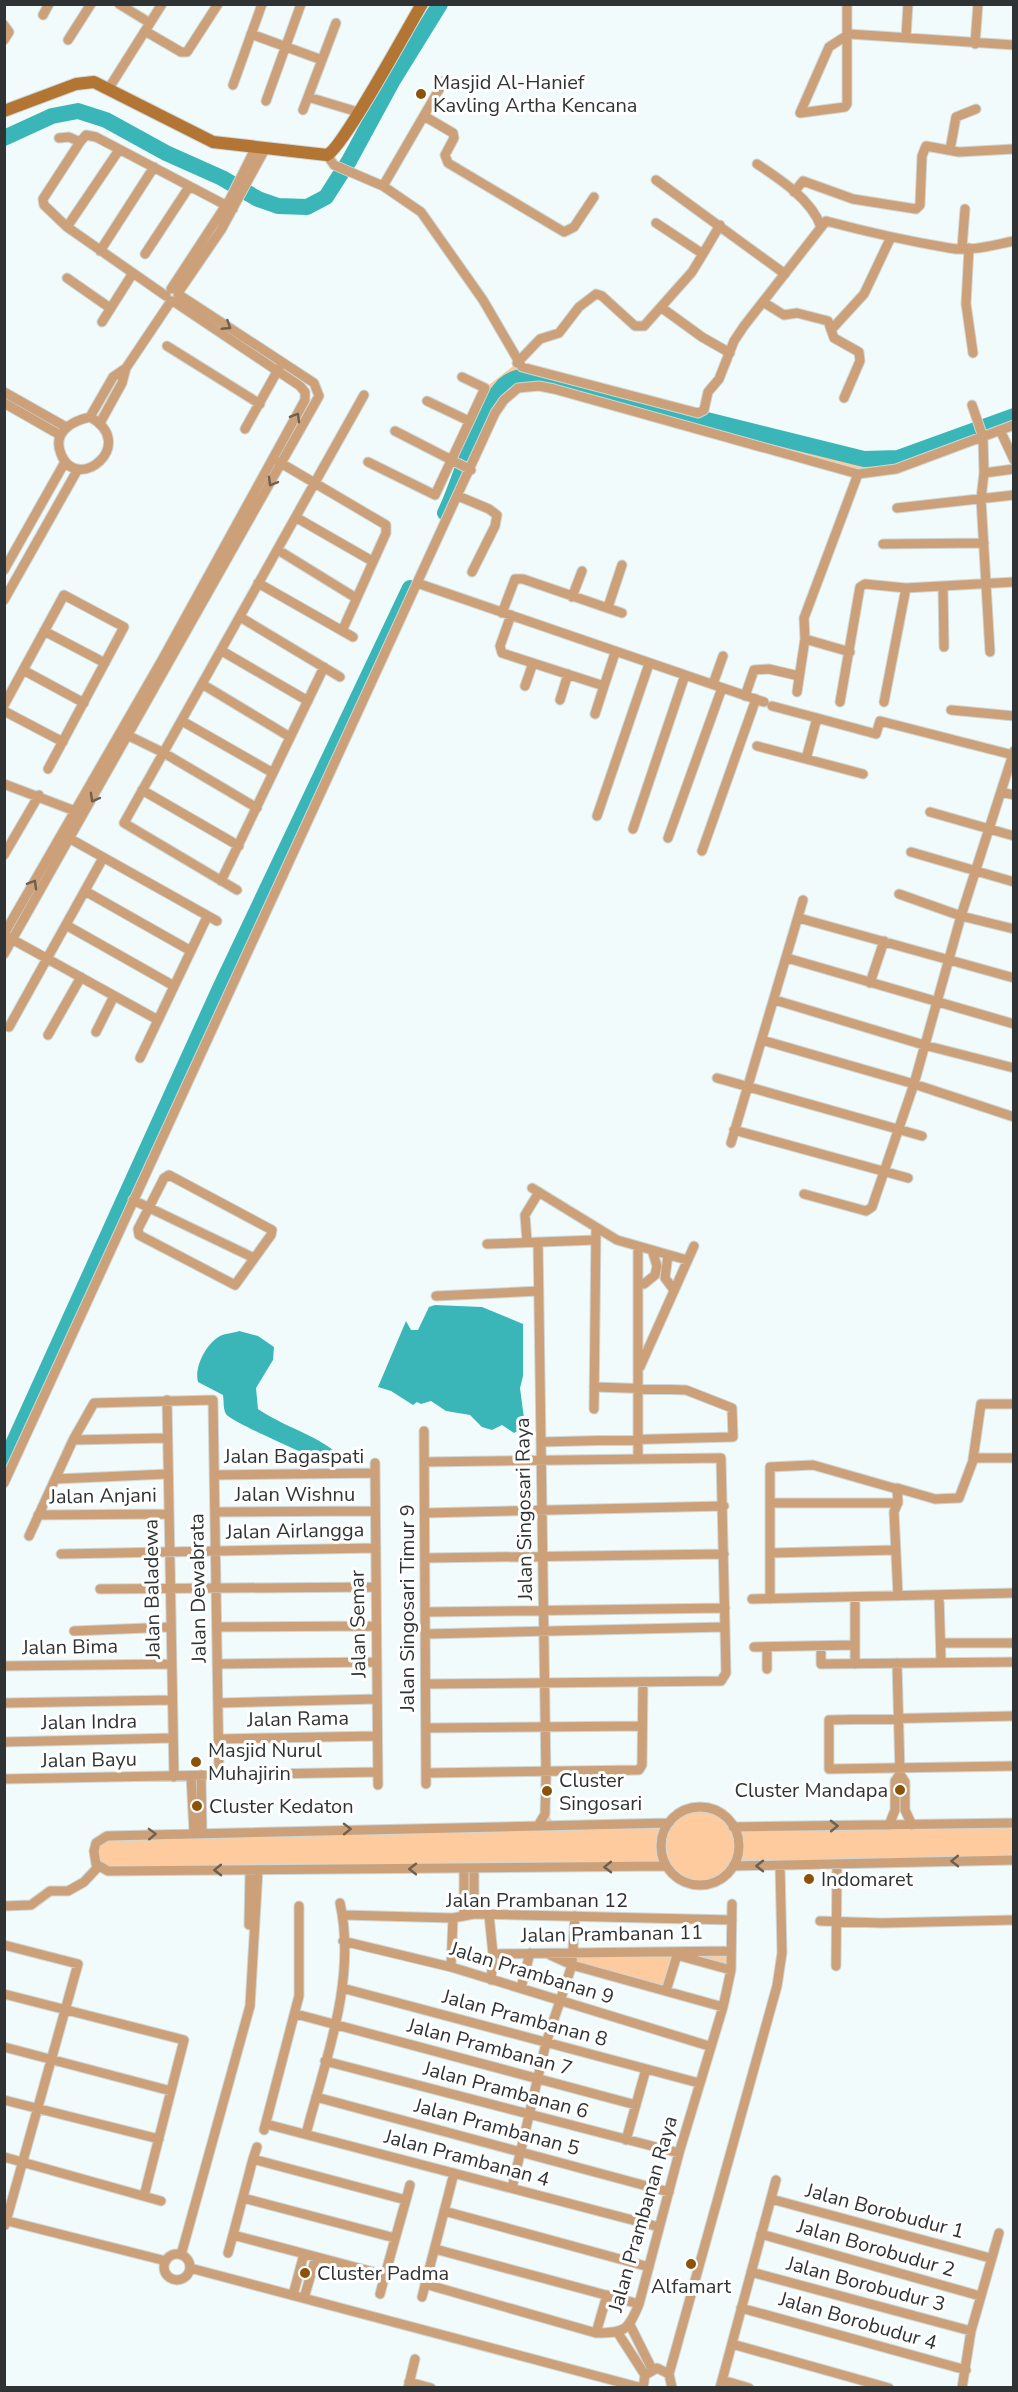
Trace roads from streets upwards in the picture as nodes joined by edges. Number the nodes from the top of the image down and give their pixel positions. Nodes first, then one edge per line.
1 (49, 4) edge
2 (91, 4) edge
3 (119, 4) edge
4 (162, 4) edge
5 (218, 4) edge
6 (262, 4) edge
7 (301, 4) edge
8 (422, 4) edge
9 (848, 4) edge
10 (908, 4) edge
11 (978, 4) edge
12 (43, 15) dead end
13 (336, 23) dead end
14 (4, 25) edge
15 (148, 27) junction
16 (251, 34) junction
17 (849, 34) junction
18 (906, 37) junction
19 (4, 40) edge
20 (68, 40) dead end
21 (975, 44) junction
22 (1014, 45) edge
23 (286, 46) junction
24 (322, 60) junction
25 (444, 81) dead end
26 (233, 85) dead end
27 (109, 88) junction
28 (308, 97) junction
29 (266, 101) dead end
30 (976, 109) dead end
31 (303, 110) dead end
32 (4, 111) edge
33 (358, 112) junction
34 (424, 116) junction
35 (59, 138) dead end
36 (80, 142) junction
37 (260, 149) junction
38 (1014, 149) edge
39 (120, 150) junction
40 (950, 150) junction
41 (331, 160) junction
42 (757, 164) dead end
43 (154, 167) junction
44 (656, 180) dead end
45 (383, 186) junction
46 (189, 187) junction
47 (794, 192) junction
48 (594, 197) dead end
49 (232, 203) junction
50 (965, 209) dead end
51 (656, 223) dead end
52 (720, 225) junction
53 (68, 227) junction
54 (821, 227) junction
55 (891, 237) junction
56 (1014, 241) edge
57 (965, 248) junction
58 (100, 250) junction
59 (145, 254) dead end
60 (703, 254) junction
61 (133, 273) junction
62 (785, 274) junction
63 (67, 278) dead end
64 (173, 296) junction
65 (763, 302) junction
66 (110, 308) junction
67 (662, 308) junction
68 (102, 322) dead end
69 (831, 330) junction
70 (167, 346) dead end
71 (730, 353) junction
72 (973, 353) dead end
73 (517, 363) junction
74 (280, 367) junction
75 (126, 368) junction
76 (462, 377) dead end
77 (314, 383) junction
78 (4, 392) edge
79 (305, 392) junction
80 (364, 395) dead end
81 (844, 398) dead end
82 (427, 401) dead end
83 (4, 403) edge
84 (260, 404) junction
85 (972, 405) dead end
86 (90, 417) junction
87 (469, 421) junction
88 (700, 422) junction
89 (100, 423) junction
90 (1014, 425) edge
91 (245, 429) dead end
92 (1000, 430) junction
93 (63, 431) junction
94 (395, 431) dead end
95 (981, 435) junction
96 (273, 459) junction
97 (1014, 460) edge
98 (453, 461) junction
99 (65, 462) junction
100 (368, 462) dead end
101 (282, 463) junction
102 (78, 469) junction
103 (469, 469) junction
104 (1014, 469) edge
105 (984, 473) junction
106 (858, 474) junction
107 (315, 482) junction
108 (1014, 495) edge
109 (458, 496) junction
110 (981, 499) junction
111 (897, 508) dead end
112 (297, 518) junction
113 (984, 543) junction
114 (883, 544) dead end
115 (278, 550) junction
116 (372, 561) junction
117 (622, 565) dead end
118 (4, 570) edge
119 (582, 571) dead end
120 (472, 572) dead end
121 (1014, 582) edge
122 (258, 583) junction
123 (417, 583) junction
124 (988, 583) junction
125 (943, 586) junction
126 (207, 587) junction
127 (906, 588) junction
128 (572, 597) junction
129 (356, 598) junction
130 (4, 600) edge
131 (608, 607) junction
132 (622, 613) dead end
133 (506, 614) junction
134 (240, 617) junction
135 (44, 631) junction
136 (342, 631) junction
137 (353, 637) dead end
138 (806, 639) junction
139 (944, 647) dead end
140 (222, 651) junction
141 (850, 652) junction
142 (990, 652) dead end
143 (615, 653) junction
144 (723, 656) dead end
145 (105, 663) junction
146 (533, 663) junction
147 (649, 664) junction
148 (324, 667) junction
149 (23, 670) junction
150 (568, 674) junction
151 (685, 675) junction
152 (799, 676) junction
153 (340, 677) dead end
154 (202, 684) junction
155 (525, 686) dead end
156 (604, 686) junction
157 (717, 686) junction
158 (796, 692) dead end
159 (745, 696) junction
160 (560, 700) dead end
161 (308, 701) junction
162 (764, 702) junction
163 (840, 702) dead end
164 (884, 702) dead end
165 (84, 703) junction
166 (4, 705) edge
167 (951, 710) dead end
168 (4, 711) edge
169 (595, 714) dead end
170 (1014, 716) edge
171 (817, 718) junction
172 (182, 721) junction
173 (124, 734) junction
174 (291, 737) junction
175 (63, 742) junction
176 (757, 746) dead end
177 (164, 753) junction
178 (1013, 753) edge
179 (806, 759) junction
180 (48, 769) dead end
181 (273, 773) junction
182 (864, 774) dead end
183 (4, 784) edge
184 (142, 790) junction
185 (1001, 792) junction
186 (39, 795) junction
187 (1014, 795) edge
188 (257, 808) junction
189 (75, 811) junction
190 (930, 812) dead end
191 (597, 816) dead end
192 (633, 829) dead end
193 (990, 829) junction
194 (1014, 836) edge
195 (66, 837) junction
196 (668, 838) dead end
197 (239, 846) junction
198 (702, 851) dead end
199 (910, 852) dead end
200 (4, 855) edge
201 (103, 858) junction
202 (977, 872) junction
203 (221, 881) junction
204 (1014, 882) edge
205 (237, 890) dead end
206 (84, 891) junction
207 (899, 894) dead end
208 (803, 900) dead end
209 (961, 916) junction
210 (799, 918) junction
211 (66, 925) junction
212 (1014, 929) edge
213 (7, 936) edge
214 (884, 941) junction
215 (191, 951) junction
216 (4, 954) edge
217 (47, 958) junction
218 (788, 958) junction
219 (949, 959) junction
220 (81, 977) junction
221 (1014, 978) edge
222 (870, 983) junction
223 (174, 986) junction
224 (114, 996) junction
225 (775, 1000) junction
226 (936, 1002) junction
227 (158, 1020) junction
228 (1014, 1024) edge
229 (9, 1026) dead end
230 (96, 1032) dead end
231 (48, 1035) dead end
232 (762, 1040) junction
233 (924, 1045) junction
234 (140, 1058) dead end
235 (1014, 1068) edge
236 (717, 1078) dead end
237 (914, 1084) junction
238 (747, 1087) junction
239 (1014, 1117) edge
240 (734, 1130) junction
241 (898, 1130) junction
242 (922, 1136) dead end
243 (731, 1143) dead end
244 (884, 1172) junction
245 (908, 1178) dead end
246 (804, 1194) dead end
247 (133, 1200) junction
248 (149, 1207) junction
249 (596, 1228) junction
250 (595, 1239) junction
251 (527, 1242) junction
252 (538, 1242) junction
253 (487, 1244) dead end
254 (638, 1246) junction
255 (694, 1246) dead end
256 (652, 1251) junction
257 (668, 1255) junction
258 (254, 1258) junction
259 (687, 1260) junction
260 (638, 1283) junction
261 (674, 1290) junction
262 (539, 1291) junction
263 (436, 1296) dead end
264 (638, 1330) junction
265 (655, 1333) junction
266 (638, 1372) junction
267 (594, 1387) junction
268 (638, 1389) junction
269 (166, 1400) junction
270 (1014, 1404) edge
271 (594, 1409) dead end
272 (424, 1431) dead end
273 (167, 1438) junction
274 (73, 1440) junction
275 (638, 1440) junction
276 (541, 1442) junction
277 (1014, 1458) edge
278 (638, 1459) junction
279 (973, 1459) junction
280 (541, 1460) junction
281 (424, 1462) junction
282 (375, 1468) joint
283 (168, 1474) junction
284 (214, 1475) junction
285 (55, 1479) junction
286 (4, 1483) edge
287 (897, 1488) junction
288 (770, 1503) junction
289 (898, 1503) junction
290 (724, 1506) junction
291 (375, 1511) junction
292 (542, 1511) junction
293 (215, 1512) junction
294 (425, 1513) junction
295 (169, 1514) junction
296 (38, 1515) junction
297 (29, 1536) dead end
298 (376, 1548) junction
299 (170, 1550) junction
300 (215, 1550) junction
301 (896, 1550) junction
302 (770, 1553) junction
303 (61, 1554) dead end
304 (724, 1554) junction
305 (542, 1556) junction
306 (425, 1558) junction
307 (216, 1587) junction
308 (376, 1587) junction
309 (100, 1588) dead end
310 (170, 1588) junction
311 (1014, 1593) edge
312 (939, 1595) junction
313 (898, 1596) junction
314 (855, 1598) junction
315 (752, 1599) dead end
316 (770, 1599) junction
317 (725, 1608) junction
318 (543, 1610) junction
319 (426, 1612) junction
320 (376, 1626) junction
321 (171, 1627) junction
322 (217, 1627) junction
323 (725, 1627) junction
324 (74, 1630) dead end
325 (544, 1631) junction
326 (426, 1634) junction
327 (941, 1643) junction
328 (1014, 1643) edge
329 (855, 1645) junction
330 (821, 1646) junction
331 (754, 1647) dead end
332 (767, 1647) junction
333 (377, 1662) junction
334 (941, 1662) junction
335 (1014, 1662) edge
336 (897, 1663) junction
337 (172, 1664) junction
338 (217, 1664) junction
339 (855, 1664) junction
340 (4, 1666) edge
341 (767, 1669) dead end
342 (643, 1682) junction
343 (426, 1684) junction
344 (544, 1685) junction
345 (377, 1699) junction
346 (172, 1700) junction
347 (4, 1703) edge
348 (218, 1703) junction
349 (1014, 1716) edge
350 (898, 1717) junction
351 (642, 1726) junction
352 (544, 1727) junction
353 (426, 1728) junction
354 (377, 1736) junction
355 (173, 1738) junction
356 (219, 1739) junction
357 (4, 1742) edge
358 (1014, 1766) edge
359 (899, 1771) junction
360 (378, 1772) junction
361 (426, 1773) junction
362 (546, 1774) junction
363 (219, 1775) junction
364 (196, 1776) junction
365 (174, 1777) junction
366 (4, 1779) edge
367 (426, 1784) dead end
368 (378, 1785) dead end
369 (895, 1810) junction
370 (905, 1810) junction
371 (547, 1814) junction
372 (669, 1823) junction
373 (1014, 1823) edge
374 (539, 1824) junction
375 (554, 1824) junction
376 (912, 1824) junction
377 (889, 1825) junction
378 (733, 1827) junction
379 (198, 1832) junction
380 (1014, 1860) edge
381 (837, 1864) junction
382 (666, 1866) junction
383 (733, 1866) junction
384 (780, 1866) junction
385 (98, 1867) junction
386 (469, 1868) junction
387 (254, 1870) junction
388 (340, 1903) dead end
389 (732, 1904) dead end
390 (4, 1906) edge
391 (299, 1906) dead end
392 (343, 1915) junction
393 (469, 1915) junction
394 (489, 1915) junction
395 (575, 1916) junction
396 (453, 1918) junction
397 (732, 1920) junction
398 (1014, 1920) edge
399 (820, 1921) dead end
400 (837, 1922) junction
401 (343, 1941) junction
402 (4, 1945) edge
403 (731, 1951) junction
404 (493, 1953) junction
405 (530, 1953) junction
406 (573, 1953) junction
407 (678, 1953) junction
408 (547, 1954) junction
409 (572, 1965) junction
410 (836, 1966) dead end
411 (451, 1967) junction
412 (731, 1970) junction
413 (491, 1980) junction
414 (342, 1988) junction
415 (521, 1988) junction
416 (666, 1991) junction
417 (4, 1994) edge
418 (562, 2000) junction
419 (723, 2007) junction
420 (65, 2011) junction
421 (296, 2014) junction
422 (335, 2024) junction
423 (546, 2043) junction
424 (709, 2046) junction
425 (4, 2047) edge
426 (51, 2059) junction
427 (325, 2061) junction
428 (646, 2069) junction
429 (538, 2079) junction
430 (699, 2083) junction
431 (171, 2091) junction
432 (316, 2097) junction
433 (4, 2100) edge
434 (636, 2105) junction
435 (37, 2108) junction
436 (529, 2115) junction
437 (306, 2134) junction
438 (159, 2139) junction
439 (626, 2140) junction
440 (257, 2147) dead end
441 (520, 2152) junction
442 (679, 2154) junction
443 (4, 2157) edge
444 (253, 2159) junction
445 (22, 2162) junction
446 (454, 2173) junction
447 (776, 2180) dead end
448 (410, 2185) dead end
449 (512, 2188) junction
450 (669, 2192) junction
451 (144, 2196) junction
452 (243, 2198) junction
453 (771, 2199) junction
454 (406, 2200) junction
455 (161, 2201) dead end
456 (444, 2211) junction
457 (5, 2222) edge
458 (659, 2227) junction
459 (999, 2233) dead end
460 (761, 2234) junction
461 (233, 2235) junction
462 (395, 2238) junction
463 (435, 2248) junction
464 (228, 2253) dead end
465 (304, 2254) junction
466 (179, 2255) junction
467 (316, 2257) junction
468 (990, 2258) junction
469 (165, 2263) junction
470 (649, 2266) junction
471 (190, 2268) junction
472 (751, 2272) junction
473 (385, 2275) junction
474 (297, 2278) junction
475 (309, 2282) junction
476 (425, 2284) junction
477 (380, 2294) dead end
478 (293, 2295) junction
479 (607, 2295) junction
480 (980, 2296) junction
481 (422, 2297) dead end
482 (304, 2298) junction
483 (639, 2304) junction
484 (741, 2308) junction
485 (630, 2325) junction
486 (971, 2331) junction
487 (596, 2333) junction
488 (618, 2333) junction
489 (732, 2344) junction
490 (415, 2359) dead end
491 (966, 2370) junction
492 (649, 2372) junction
493 (669, 2374) junction
494 (721, 2384) edge
495 (408, 2385) edge
496 (431, 2388) edge
497 (643, 2388) edge
498 (672, 2388) edge
499 (749, 2388) edge
500 (889, 2388) edge
501 (962, 2388) edge

1 - 12 street
2 - 20 street
3 - 15 street
4 - 15 street
5 - 15 street
6 - 16 street
7 - 23 street
8 - 33 street
9 - 17 street
10 - 18 street
11 - 21 street
13 - 24 street
14 - 19 street
15 - 27 street
16 - 23 street
16 - 26 street
17 - 17 street
17 - 18 street
18 - 21 street
21 - 22 street
23 - 24 street
23 - 29 street
24 - 28 street
25 - 34 street
27 - 32 street
27 - 37 street
28 - 31 street
28 - 33 street
30 - 40 street
33 - 41 street
34 - 45 street
34 - 48 street
35 - 36 street
36 - 39 street
36 - 53 street
37 - 41 street
37 - 49 street
38 - 40 street
39 - 43 street
39 - 53 street
40 - 47 street
41 - 45 street
42 - 47 street
43 - 46 street
43 - 58 street
44 - 52 street
45 - 73 street
46 - 49 street
46 - 59 street
47 - 54 street
49 - 64 street
50 - 57 street
51 - 60 street
52 - 60 street
52 - 62 street
53 - 58 street
54 - 55 street
54 - 62 street
55 - 57 street
55 - 69 street
56 - 57 street
57 - 72 street
58 - 61 street
60 - 67 street
61 - 64 street
61 - 66 street
62 - 65 street
63 - 66 street
64 - 74 street
64 - 75 street
65 - 69 street
65 - 71 street
66 - 68 street
67 - 71 street
67 - 73 street
69 - 81 street
70 - 84 street
71 - 88 street
73 - 88 street
74 - 77 street
74 - 79 street
74 - 84 street
75 - 86 street
75 - 89 street
76 - 87 street
77 - 79 street
77 - 101 street
78 - 93 street
96 -> 79 street
80 - 107 street
82 - 87 street
83 - 93 street
84 - 91 street
85 - 95 street
86 - 89 street
86 - 93 street
87 - 98 street
88 - 103 street
88 - 106 street
89 - 102 street
90 - 92 street
92 - 95 street
92 - 97 street
93 - 99 street
94 - 98 street
95 - 105 street
95 - 106 street
96 - 101 street
96 - 126 street
98 - 100 street
98 - 103 street
99 - 102 street
99 - 118 street
101 - 107 street
101 -> 126 street
102 - 130 street
103 - 109 street
104 - 105 street
105 - 110 street
106 - 138 street
107 - 112 street
107 - 116 street
108 - 110 street
109 - 120 street
109 - 123 street
110 - 111 street
110 - 113 street
112 - 115 street
112 - 116 street
113 - 114 street
113 - 124 street
115 - 122 street
115 - 129 street
116 - 129 street
117 - 131 street
119 - 128 street
121 - 124 street
122 - 134 street
122 - 136 street
123 - 133 street
123 - 247 street
124 - 125 street
124 - 142 street
125 - 127 street
125 - 139 street
126 - 173 street
127 - 141 street
127 - 164 street
128 - 131 street
128 - 133 street
129 - 136 street
131 - 132 street
133 - 143 street
133 - 146 street
134 - 140 street
134 - 148 street
135 - 145 street
135 - 145 street
135 - 149 street
136 - 137 street
138 - 141 street
138 - 152 street
140 - 154 street
140 - 161 street
141 - 163 street
143 - 147 street
143 - 156 street
144 - 157 street
145 - 165 street
146 - 150 street
146 - 155 street
147 - 151 street
147 - 191 street
148 - 153 street
148 - 161 street
149 - 165 street
149 - 166 street
150 - 156 street
150 - 160 street
151 - 157 street
151 - 192 street
152 - 158 street
152 - 159 street
154 - 172 street
154 - 174 street
156 - 169 street
157 - 159 street
157 - 196 street
159 - 162 street
161 - 174 street
162 - 171 street
162 - 198 street
165 - 175 street
167 - 170 street
168 - 175 street
171 - 178 street
171 - 179 street
172 - 177 street
172 - 181 street
173 - 177 street
173 - 189 street
173 -> 195 street
174 - 181 street
175 - 180 street
176 - 179 street
177 - 184 street
177 - 188 street
178 - 185 street
179 - 182 street
181 - 188 street
183 - 186 street
184 - 197 street
184 - 203 street
185 - 187 street
185 - 193 street
186 - 189 street
186 - 200 street
188 - 197 street
189 - 195 street
190 - 193 street
193 - 194 street
193 - 202 street
195 - 201 street
195 - 213 street
197 - 203 street
199 - 202 street
201 - 206 street
201 - 215 street
202 - 204 street
202 - 209 street
203 - 205 street
206 - 211 street
206 - 215 street
207 - 209 street
208 - 210 street
209 - 212 street
209 - 219 street
210 - 214 street
210 - 218 street
211 - 217 street
211 - 223 street
213 - 216 street
213 - 217 street
214 - 219 street
214 - 222 street
215 - 223 street
217 - 220 street
217 - 229 street
218 - 222 street
218 - 225 street
219 - 221 street
219 - 226 street
220 - 224 street
220 - 231 street
222 - 226 street
223 - 227 street
224 - 227 street
224 - 230 street
225 - 232 street
225 - 233 street
226 - 228 street
226 - 233 street
227 - 234 street
232 - 237 street
232 - 238 street
233 - 235 street
233 - 237 street
236 - 238 street
237 - 239 street
237 - 241 street
238 - 240 street
238 - 241 street
240 - 243 street
240 - 244 street
241 - 242 street
241 - 244 street
244 - 245 street
244 - 246 street
247 - 248 street
247 - 286 street
248 - 258 street
248 - 258 street
248 - 258 street
249 - 250 street
249 - 251 street
249 - 254 street
250 - 252 street
250 - 267 street
251 - 252 street
251 - 253 street
252 - 262 street, Jalan Singosari Raya
254 - 256 street
254 - 260 street
255 - 259 street
256 - 257 street
256 - 260 street
257 - 259 street
257 - 261 street
259 - 261 street
260 - 264 street
261 - 265 street
262 - 263 street
262 - 276 street, Jalan Singosari Raya
264 - 265 street
264 - 266 street
265 - 266 street
266 - 268 street
267 - 268 street
267 - 271 street
268 - 275 street
268 - 275 street
269 - 273 street, Jalan Baladewa
269 - 274 street
269 - 284 street, Jalan Dewabrata
270 - 279 street
272 - 281 street, Jalan Singosari Timur 9
273 - 274 street
273 - 283 street, Jalan Baladewa
274 - 285 street
275 - 276 street
275 - 278 street
276 - 280 street, Jalan Singosari Raya
277 - 279 street
278 - 280 street
278 - 290 street
279 - 287 street
280 - 281 street
280 - 292 street, Jalan Singosari Raya
281 - 294 street, Jalan Singosari Timur 9
282 - 284 street, Jalan Bagaspati
282 - 291 street, Jalan Semar
283 - 285 street
283 - 295 street, Jalan Baladewa
284 - 293 street, Jalan Dewabrata
285 - 296 street
287 - 288 street
287 - 289 street
288 - 289 street
288 - 302 street
289 - 301 street
290 - 292 street
290 - 304 street
291 - 293 street, Jalan Wishnu
291 - 298 street, Jalan Semar
292 - 294 street
292 - 305 street, Jalan Singosari Raya
293 - 300 street, Jalan Dewabrata
294 - 306 street, Jalan Singosari Timur 9
295 - 296 street, Jalan Anjani
295 - 299 street, Jalan Baladewa
296 - 297 street
298 - 300 street, Jalan Airlangga
298 - 308 street, Jalan Semar
299 - 300 street, Jalan Airlangga
299 - 303 street, Jalan Airlangga
299 - 310 street, Jalan Baladewa
300 - 307 street, Jalan Dewabrata
301 - 302 street
301 - 313 street
302 - 316 street
304 - 305 street
304 - 317 street
305 - 306 street
305 - 318 street, Jalan Singosari Raya
306 - 319 street, Jalan Singosari Timur 9
307 - 308 street
307 - 310 street
307 - 322 street, Jalan Dewabrata
308 - 320 street, Jalan Semar
309 - 310 street
310 - 321 street, Jalan Baladewa
311 - 312 street
312 - 313 street
312 - 327 street
313 - 314 street
314 - 316 street
314 - 329 street
315 - 316 street
317 - 318 street
317 - 323 street
318 - 319 street
318 - 325 street, Jalan Singosari Raya
319 - 326 street, Jalan Singosari Timur 9
320 - 322 street
320 - 333 street, Jalan Semar
321 - 324 street
321 - 337 street, Jalan Baladewa
322 - 338 street, Jalan Dewabrata
323 - 325 street
323 - 342 street
325 - 326 street
325 - 344 street, Jalan Singosari Raya
326 - 343 street, Jalan Singosari Timur 9
327 - 328 street
327 - 334 street
329 - 330 street
329 - 339 street
330 - 332 street
330 - 339 street
331 - 332 street
332 - 341 street
333 - 338 street
333 - 345 street, Jalan Semar
334 - 335 street
334 - 336 street
336 - 339 street
336 - 350 street
337 - 340 street, Jalan Bima
337 - 346 street, Jalan Baladewa
338 - 348 street, Jalan Dewabrata
342 - 344 street
342 - 351 street
343 - 344 street
343 - 353 street, Jalan Singosari Timur 9
344 - 352 street, Jalan Singosari Raya
345 - 348 street
345 - 354 street, Jalan Semar
346 - 347 street
346 - 355 street, Jalan Baladewa
348 - 356 street, Jalan Dewabrata
349 - 350 street
350 - 359 street
350 - 359 street
351 - 352 street
351 - 362 street
352 - 353 street
352 - 362 street, Jalan Singosari Raya
353 - 361 street, Jalan Singosari Timur 9
354 - 356 street, Jalan Rama
354 - 360 street, Jalan Semar
355 - 357 street, Jalan Indra
355 - 365 street, Jalan Baladewa
356 - 363 street, Jalan Dewabrata
358 - 359 street
359 - 369 street
359 - 370 street
360 - 363 street, Jalan Bayu
360 - 368 street, Jalan Semar
361 - 362 street
361 - 367 street, Jalan Singosari Timur 9
362 - 371 street
363 - 364 street, Jalan Bayu
364 - 365 street, Jalan Bayu
364 - 379 street
365 - 366 street, Jalan Bayu
369 - 370 street
369 - 377 street
370 - 376 street
371 - 374 street
371 - 375 street
372 - 375 street
372 - 378 street
372 - 382 street
373 - 376 street
374 - 375 street
379 -> 374 street
376 - 377 street
378 -> 377 street
378 - 383 street
385 -> 379 street
380 -> 381 street
381 - 384 street
381 - 400 street
382 - 383 street
382 -> 386 street
384 -> 383 street
384 - 493 street
387 -> 385 street
385 - 390 street
386 -> 387 street
386 - 393 street
387 - 466 street
388 - 392 street
389 - 397 street, Jalan Prambanan Raya
391 - 421 street
392 - 396 street, Jalan Prambanan 12
392 - 401 street
393 - 394 street, Jalan Prambanan 12
393 - 396 street, Jalan Prambanan 12
394 - 395 street, Jalan Prambanan 12
394 - 404 street
395 - 397 street, Jalan Prambanan 12
395 - 406 street
396 - 411 street
397 - 403 street, Jalan Prambanan Raya
398 - 400 street
399 - 400 street
400 - 410 street
401 - 411 street, Jalan Prambanan 9
401 - 414 street
402 - 420 street
403 - 407 street, Jalan Prambanan 11
403 - 412 street, Jalan Prambanan Raya
404 - 405 street, Jalan Prambanan 11
404 - 413 street
405 - 408 street, Jalan Prambanan 11
405 - 415 street
406 - 407 street, Jalan Prambanan 11
406 - 408 street, Jalan Prambanan 11
406 - 409 street
407 - 412 street
407 - 416 street
408 - 409 street
409 - 416 street
409 - 418 street
411 - 413 street, Jalan Prambanan 9
412 - 419 street, Jalan Prambanan Raya
413 - 415 street, Jalan Prambanan 9
414 - 422 street
414 - 423 street, Jalan Prambanan 8
415 - 418 street, Jalan Prambanan 9
416 - 419 street
417 - 420 street
418 - 423 street
418 - 424 street, Jalan Prambanan 9
419 - 424 street, Jalan Prambanan Raya
420 - 426 street
420 - 431 street
421 - 422 street, Jalan Prambanan 7
421 - 437 street, Jalan Prambanan 4
422 - 427 street
422 - 429 street, Jalan Prambanan 7
423 - 428 street, Jalan Prambanan 8
423 - 429 street
424 - 430 street, Jalan Prambanan Raya
425 - 426 street
426 - 431 street
426 - 435 street
427 - 432 street
427 - 436 street, Jalan Prambanan 6
428 - 430 street, Jalan Prambanan 8
428 - 434 street
429 - 434 street, Jalan Prambanan 7
429 - 436 street
430 - 442 street, Jalan Prambanan Raya
431 - 438 street
432 - 437 street
432 - 441 street, Jalan Prambanan 5
433 - 435 street
434 - 439 street
435 - 438 street
435 - 445 street
436 - 439 street, Jalan Prambanan 6
436 - 441 street
437 - 446 street, Jalan Prambanan 4
438 - 451 street
439 - 442 street, Jalan Prambanan 6
440 - 444 street
441 - 449 street
441 - 450 street, Jalan Prambanan 5
442 - 450 street, Jalan Prambanan Raya
443 - 445 street
444 - 452 street
444 - 454 street
445 - 451 street
445 - 457 street
446 - 449 street, Jalan Prambanan 4
446 - 456 street
447 - 453 street
448 - 454 street
449 - 458 street, Jalan Prambanan 4
450 - 458 street, Jalan Prambanan Raya
451 - 455 street
452 - 461 street
452 - 462 street
453 - 460 street
453 - 468 street, Jalan Borobudur 1
454 - 462 street
456 - 463 street
456 - 470 street
457 - 469 street
458 - 470 street, Jalan Prambanan Raya
459 - 468 street
460 - 472 street
460 - 480 street, Jalan Borobudur 2
461 - 464 street
461 - 465 street
462 - 473 street
463 - 476 street
463 - 479 street
465 - 467 street
465 - 474 street
466 - 469 street
466 - 471 street
467 - 473 street
467 - 475 street
468 - 480 street
469 - 471 street
470 - 483 street, Jalan Prambanan Raya
471 - 478 street
472 - 484 street
472 - 486 street, Jalan Borobudur 3
473 - 477 street
474 - 475 street
474 - 478 street
475 - 482 street
476 - 481 street
476 - 487 street, Jalan Prambanan Raya
478 - 482 street
479 - 483 street
479 - 487 street
480 - 486 street
482 - 497 street
483 - 485 street, Jalan Prambanan Raya
484 - 489 street
484 - 491 street, Jalan Borobudur 4
485 - 488 street, Jalan Prambanan Raya
485 - 492 street
486 - 491 street
487 - 488 street, Jalan Prambanan Raya
488 - 492 street
489 - 494 street
489 - 500 street
490 - 495 street
491 - 501 street
492 - 493 street
492 - 497 street
493 - 498 street
494 - 499 street
495 - 496 street

